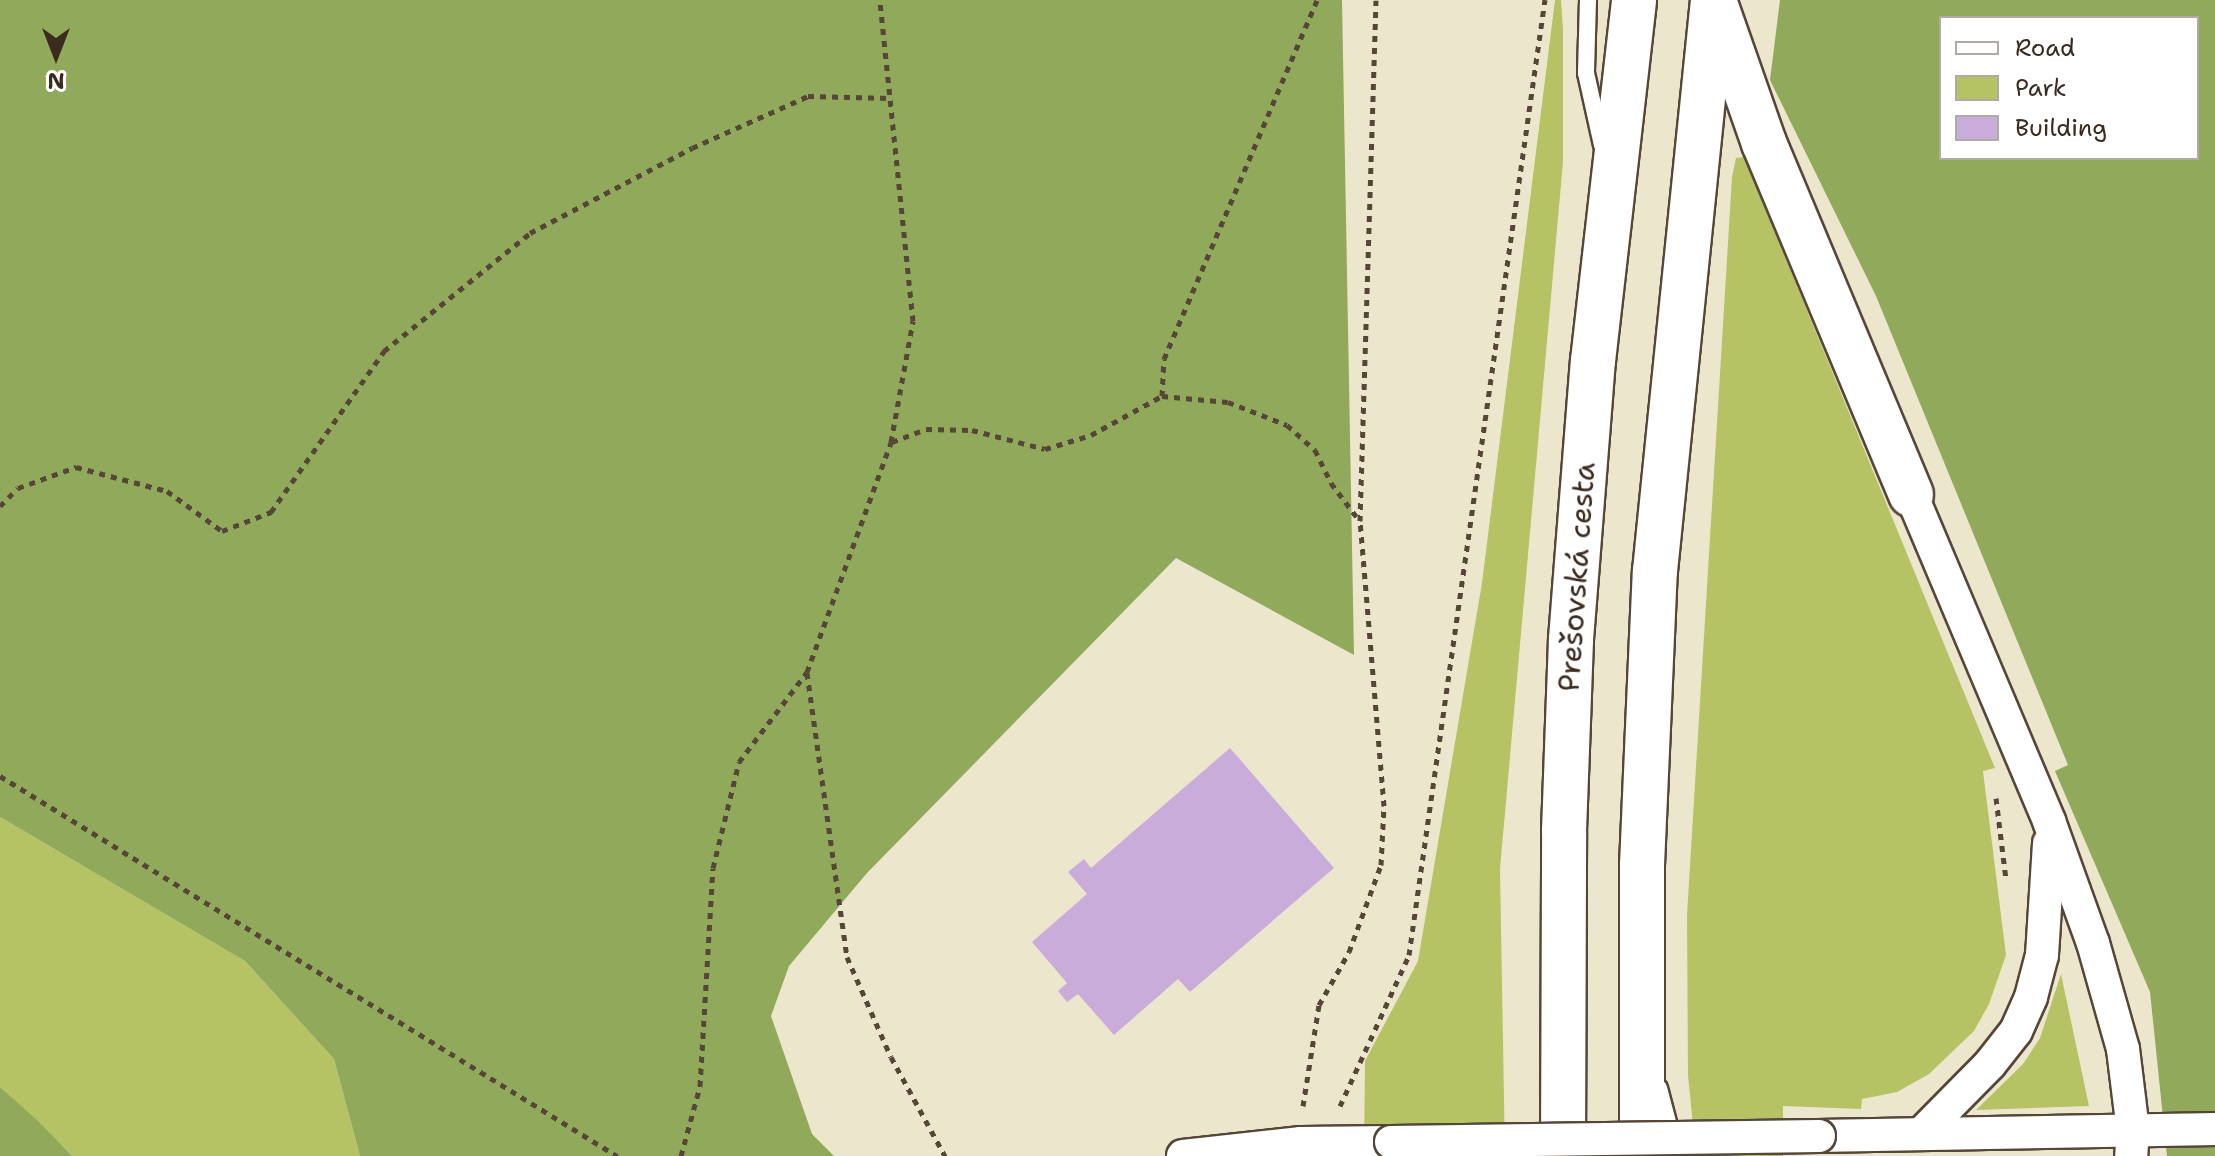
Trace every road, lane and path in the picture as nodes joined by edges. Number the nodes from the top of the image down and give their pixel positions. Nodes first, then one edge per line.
1 (880, 0) edge
2 (1317, 0) edge
3 (1376, 0) edge
4 (1545, 0) edge
5 (1588, 0) edge
6 (1634, 0) edge
7 (1713, 0) edge
8 (891, 98) junction
9 (1611, 184) junction
10 (1162, 396) junction
11 (891, 442) junction
12 (1911, 494) joint
13 (0, 506) edge
14 (1360, 521) junction
15 (807, 672) junction
16 (2030, 775) junction
17 (0, 776) edge
18 (2049, 821) junction
19 (2008, 892) dead end
20 (1641, 1023) junction
21 (2215, 1129) edge
22 (1922, 1133) junction
23 (1301, 1143) junction
24 (1342, 1143) junction
25 (2132, 1143) edge
26 (617, 1156) edge
27 (681, 1156) edge
28 (945, 1156) edge
29 (1183, 1156) edge
30 (1563, 1156) edge
31 (1642, 1156) edge
32 (1677, 1156) edge
33 (1946, 1156) edge

1 - 8 path
2 - 10 path
3 - 14 path
4 - 24 path
5 - 9 lane
6 - 9 highway, Prešovská cesta
7 - 12 highway
7 - 20 highway
8 - 11 path
8 - 13 path
9 - 30 highway, Prešovská cesta
10 - 11 path
10 - 14 path
11 - 15 path
12 - 16 street
14 - 23 path
15 - 27 path
15 - 28 path
16 - 18 street
16 - 19 path
17 - 26 path
18 - 22 street
18 - 25 street
20 - 31 highway
20 - 32 lane
21 - 25 street
22 - 24 street, bridge
22 - 25 street
22 - 33 street
23 - 24 street
23 - 29 street

